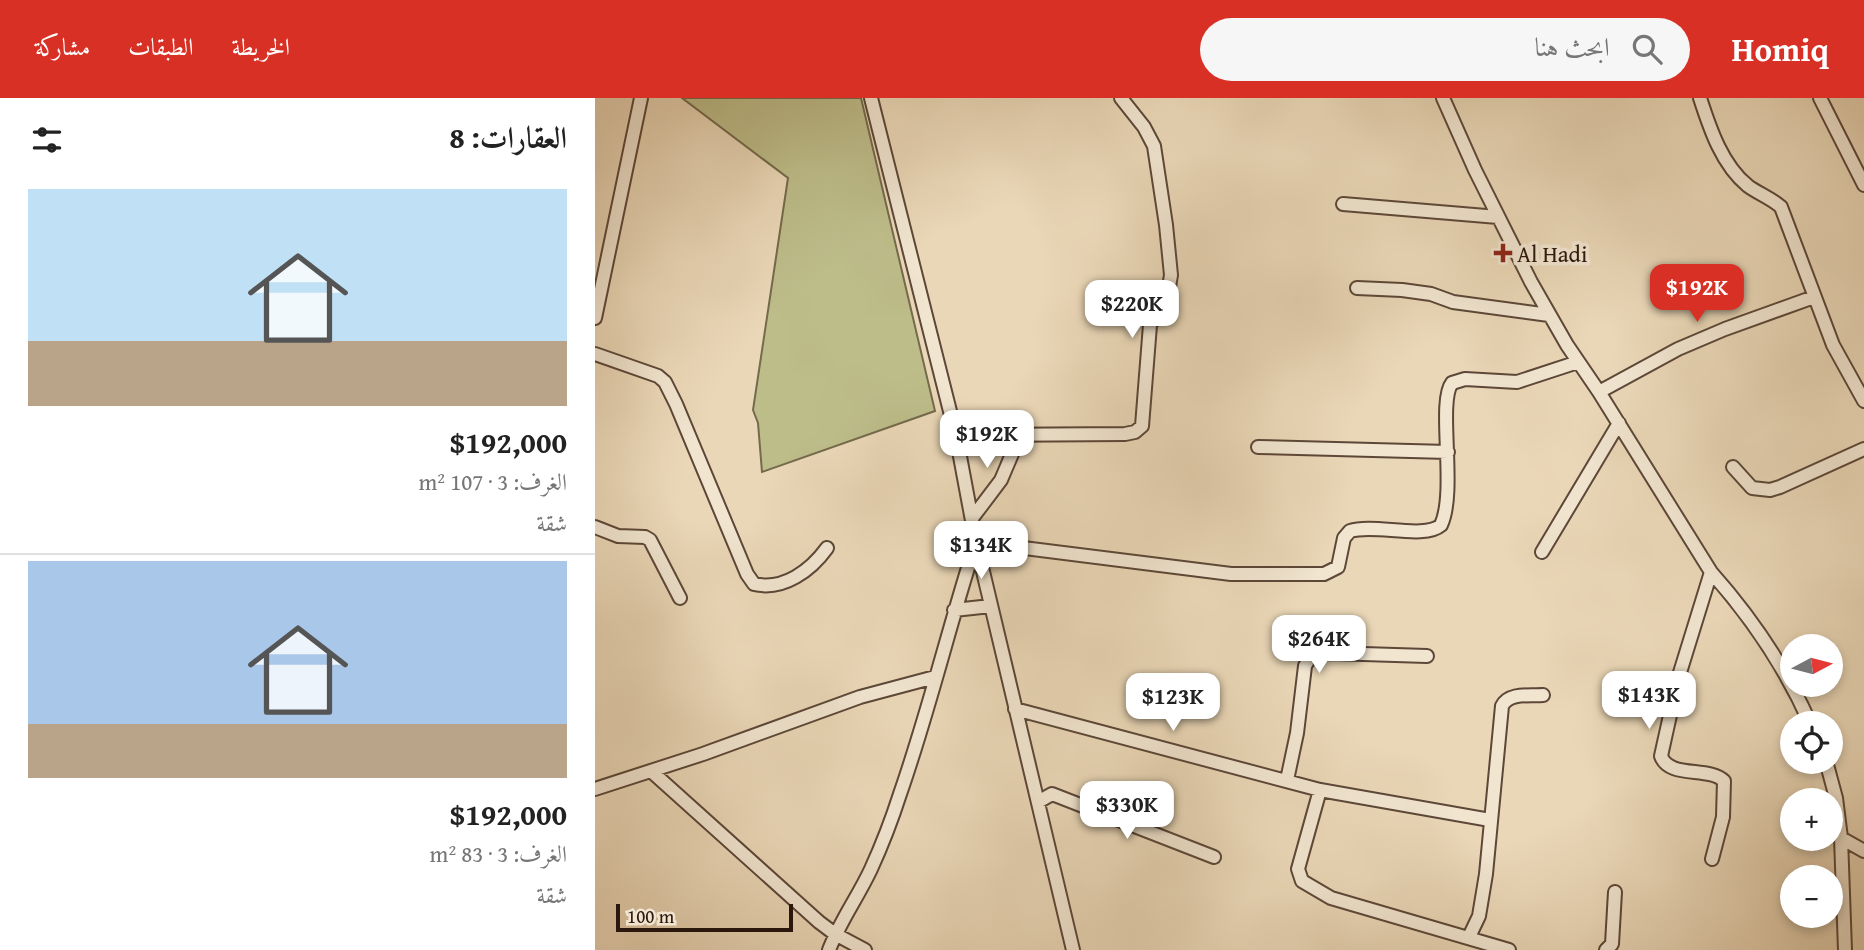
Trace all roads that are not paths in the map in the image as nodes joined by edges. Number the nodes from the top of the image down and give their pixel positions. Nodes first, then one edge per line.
1 (641, 98) edge
2 (871, 98) edge
3 (1121, 98) edge
4 (1443, 98) edge
5 (1700, 98) edge
6 (1820, 98) edge
7 (1857, 157) edge
8 (1864, 185) edge
9 (1343, 204) dead end
10 (1498, 217) junction
11 (1357, 288) dead end
12 (1814, 297) junction
13 (1549, 315) junction
14 (595, 318) edge
15 (595, 354) edge
16 (1578, 362) junction
17 (1599, 392) junction
18 (1864, 401) edge
19 (1619, 423) junction
20 (1020, 435) junction
21 (956, 436) junction
22 (1258, 447) dead end
23 (1864, 449) edge
24 (1448, 452) junction
25 (1733, 467) dead end
26 (973, 517) junction
27 (595, 527) edge
28 (976, 542) junction
29 (827, 548) dead end
30 (1542, 552) dead end
31 (1711, 572) junction
32 (680, 598) dead end
33 (991, 606) junction
34 (954, 610) junction
35 (1427, 656) dead end
36 (935, 677) junction
37 (1543, 695) dead end
38 (1015, 709) junction
39 (1804, 711) edge
40 (651, 771) junction
41 (1287, 780) junction
42 (595, 789) edge
43 (1320, 790) junction
44 (1038, 802) junction
45 (1490, 820) junction
46 (1843, 839) edge
47 (1842, 851) edge
48 (1864, 851) edge
49 (1215, 857) dead end
50 (1712, 859) dead end
51 (1615, 892) dead end
52 (835, 934) junction
53 (1469, 937) junction
54 (1075, 949) edge
55 (829, 950) edge
56 (865, 950) edge
57 (1509, 950) edge
58 (1606, 950) edge
59 (1845, 950) edge

1 - 14 street
2 - 21 street
3 - 20 street
4 - 10 street
5 - 12 street
6 - 7 street
7 - 8 street
9 - 10 street
10 - 13 street
11 - 13 street
12 - 17 street
12 - 18 street
13 - 16 street
15 - 29 street
16 - 17 street
16 - 24 street
17 - 19 street
19 - 30 street
19 - 31 street
20 - 21 street
20 - 26 street
21 - 26 street
22 - 24 street
23 - 25 street
24 - 28 street
26 - 28 street
27 - 32 street
28 - 33 street
28 - 34 street
31 - 39 street
31 - 50 street
33 - 34 street
33 - 38 street
34 - 36 street
35 - 41 street
36 - 40 street
36 - 52 street
37 - 45 street
38 - 41 street
38 - 44 street
40 - 42 street
40 - 52 street
41 - 43 street
43 - 45 street
43 - 53 street
44 - 49 street
44 - 54 street
45 - 53 street
46 - 48 street
47 - 59 street
51 - 58 street
52 - 55 street
52 - 56 street
53 - 57 street

